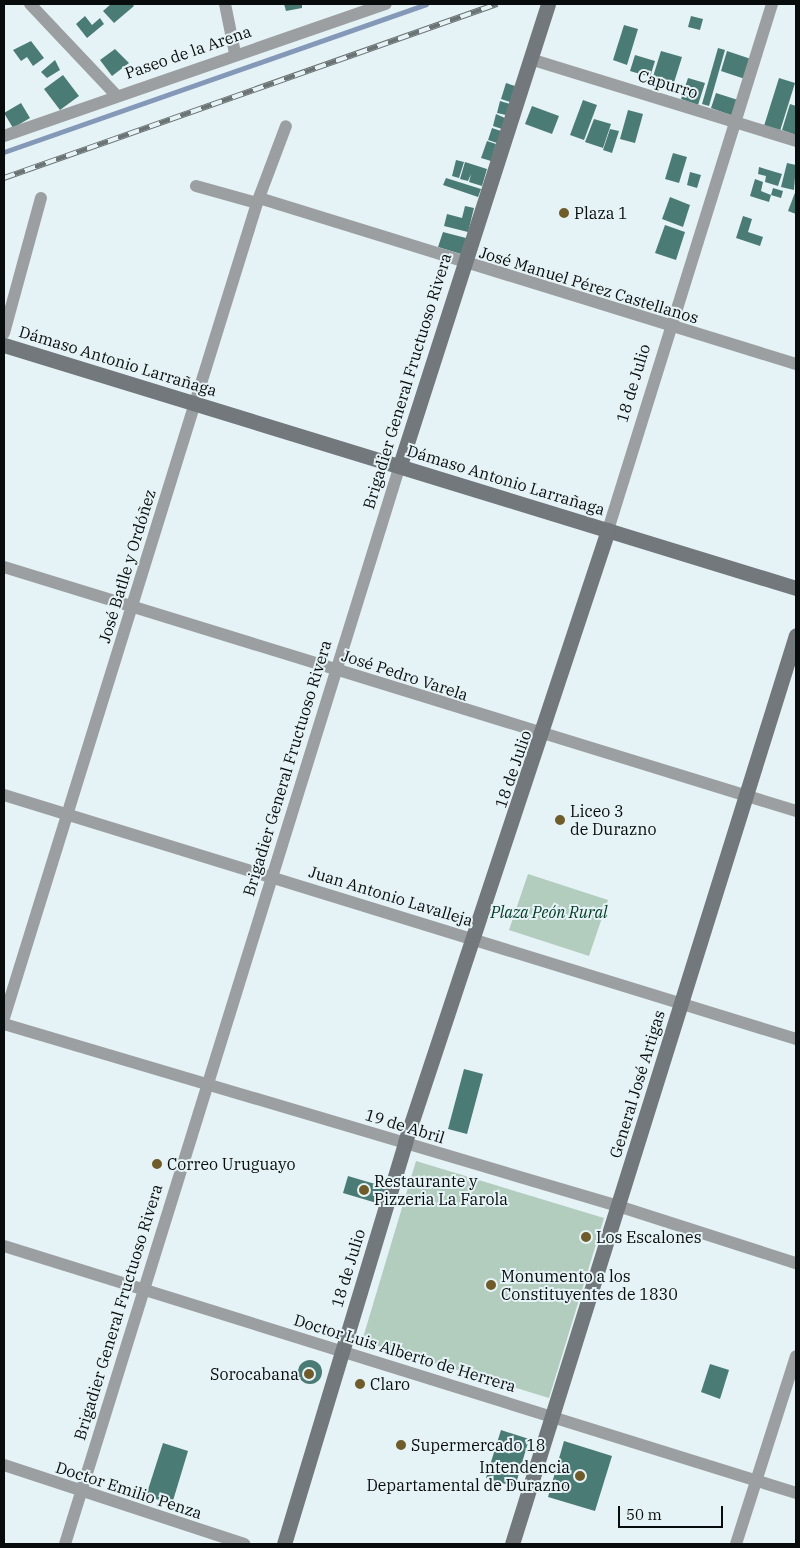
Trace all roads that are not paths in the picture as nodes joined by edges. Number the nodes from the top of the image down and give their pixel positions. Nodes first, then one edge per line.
1 (30, 4) edge
2 (225, 4) edge
3 (386, 4) edge
4 (548, 4) edge
5 (772, 4) edge
6 (235, 53) junction
7 (530, 59) junction
8 (115, 94) junction
9 (735, 122) junction
10 (286, 126) dead end
11 (4, 136) edge
12 (796, 141) edge
13 (196, 186) dead end
14 (41, 198) dead end
15 (258, 201) junction
16 (462, 263) junction
17 (669, 326) junction
18 (4, 332) edge
19 (4, 345) edge
20 (796, 364) edge
21 (196, 403) junction
22 (400, 465) junction
23 (608, 530) junction
24 (4, 567) edge
25 (796, 588) edge
26 (132, 606) junction
27 (796, 635) edge
28 (335, 670) junction
29 (542, 736) junction
30 (4, 795) edge
31 (744, 795) junction
32 (796, 811) edge
33 (67, 814) junction
34 (271, 877) junction
35 (474, 939) junction
36 (680, 1002) junction
37 (4, 1018) edge
38 (4, 1024) edge
39 (796, 1039) edge
40 (206, 1083) junction
41 (405, 1142) junction
42 (618, 1206) junction
43 (4, 1246) edge
44 (796, 1263) edge
45 (144, 1286) junction
46 (342, 1351) junction
47 (796, 1356) edge
48 (552, 1416) junction
49 (4, 1465) edge
50 (757, 1482) junction
51 (82, 1492) junction
52 (796, 1493) edge
53 (65, 1544) edge
54 (244, 1544) edge
55 (284, 1544) edge
56 (512, 1544) edge
57 (736, 1544) edge

1 - 8 street
2 - 6 street
3 - 6 street, Paseo de la Arena
4 - 7 street, Brigadier General Fructuoso Rivera
5 - 9 street, 18 de Julio
6 - 8 street, Paseo de la Arena
7 - 9 street, Capurro
7 - 16 street, Brigadier General Fructuoso Rivera
8 - 11 street, Paseo de la Arena
9 - 12 street, Capurro
9 - 17 street, 18 de Julio
10 - 15 street, José Batlle y Ordóñez
13 - 15 street, José Manuel Pérez Castellanos
14 - 18 street
15 - 16 street, José Manuel Pérez Castellanos
15 - 21 street, José Batlle y Ordóñez
16 - 17 street, José Manuel Pérez Castellanos
16 - 22 street, Brigadier General Fructuoso Rivera
17 - 20 street, José Manuel Pérez Castellanos
17 - 23 street, 18 de Julio
19 - 21 street, Dámaso Antonio Larrañaga
21 - 22 street, Dámaso Antonio Larrañaga
21 - 26 street, José Batlle y Ordóñez
22 - 23 street, Dámaso Antonio Larrañaga
22 - 28 street, Brigadier General Fructuoso Rivera
23 - 25 street, Dámaso Antonio Larrañaga
23 - 29 street, 18 de Julio
24 - 26 street, José Pedro Varela
26 - 28 street, José Pedro Varela
26 - 33 street, José Batlle y Ordóñez
27 - 31 street, General José Artigas
28 - 29 street, José Pedro Varela
28 - 34 street, Brigadier General Fructuoso Rivera
29 - 31 street, José Pedro Varela
29 - 35 street, 18 de Julio
30 - 33 street, Juan Antonio Lavalleja
31 - 32 street, José Pedro Varela
31 - 36 street, General José Artigas
33 - 34 street, Juan Antonio Lavalleja
33 - 37 street, José Batlle y Ordóñez
34 - 35 street, Juan Antonio Lavalleja
34 - 40 street, Brigadier General Fructuoso Rivera
35 - 36 street, Juan Antonio Lavalleja
35 - 41 street, 18 de Julio
36 - 39 street, Juan Antonio Lavalleja
36 - 42 street, General José Artigas
38 - 40 street, 19 de Abril
40 - 41 street, 19 de Abril
40 - 45 street, Brigadier General Fructuoso Rivera
41 - 42 street, 19 de Abril
41 - 46 street, 18 de Julio
42 - 44 street, 19 de Abril
42 - 48 street, General José Artigas
43 - 45 street, Doctor Luis Alberto de Herrera
45 - 46 street, Doctor Luis Alberto de Herrera
45 - 51 street, Brigadier General Fructuoso Rivera
46 - 48 street, Doctor Luis Alberto de Herrera
46 - 55 street, 18 de Julio
47 - 50 street
48 - 50 street, Doctor Luis Alberto de Herrera
48 - 56 street, General José Artigas
49 - 51 street, Doctor Emilio Penza
50 - 52 street, Doctor Luis Alberto de Herrera
50 - 57 street
51 - 53 street, Brigadier General Fructuoso Rivera
51 - 54 street, Doctor Emilio Penza

